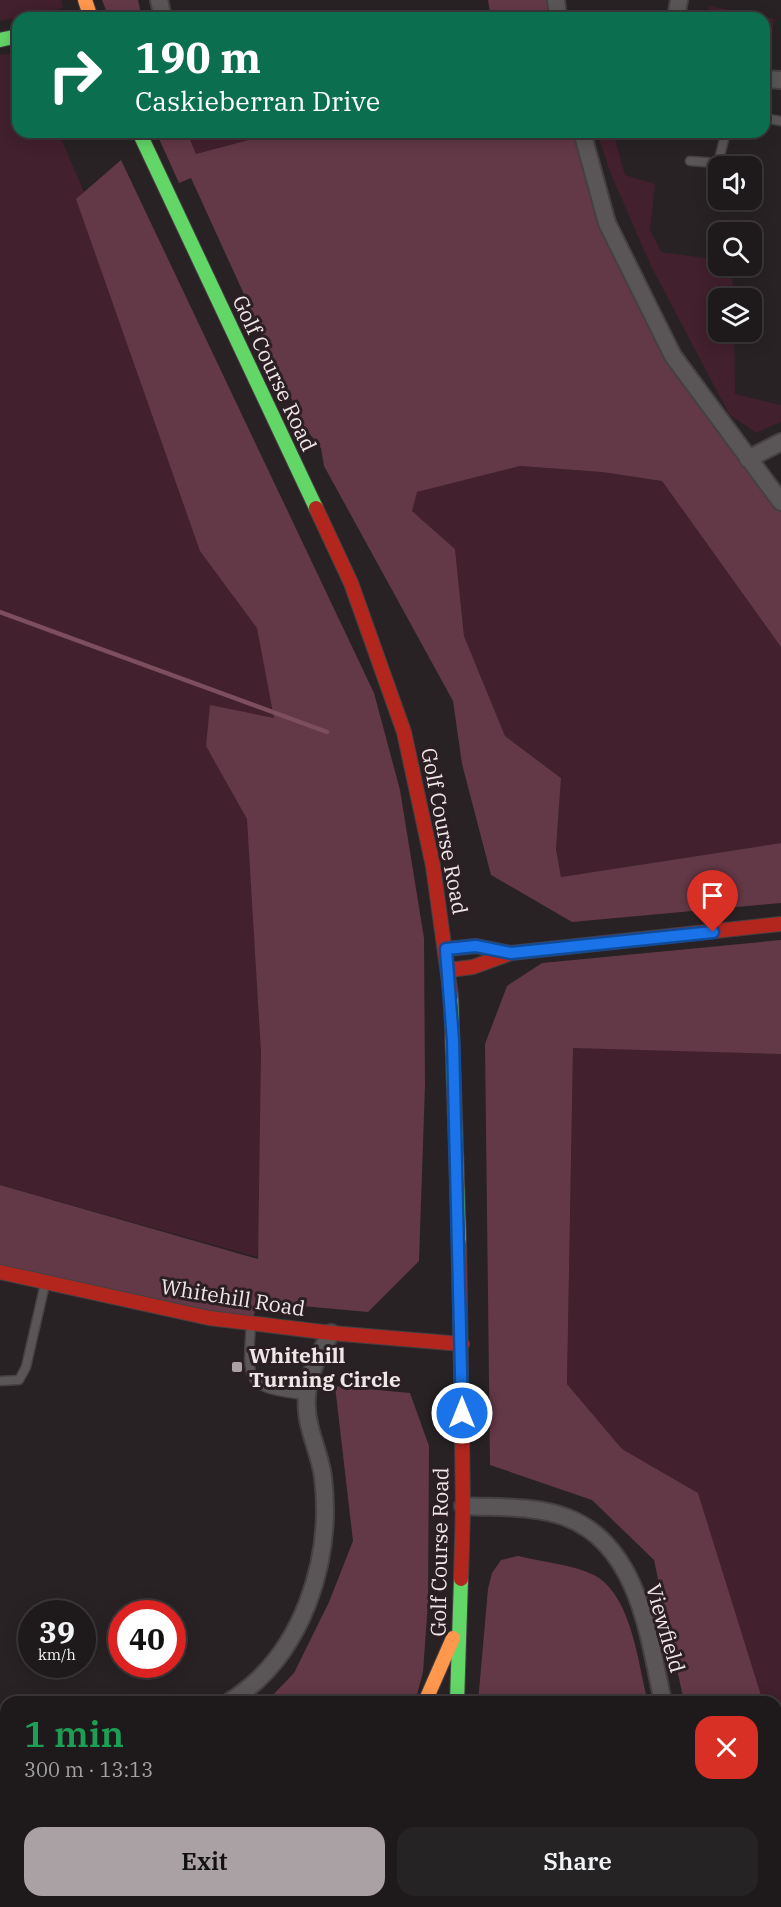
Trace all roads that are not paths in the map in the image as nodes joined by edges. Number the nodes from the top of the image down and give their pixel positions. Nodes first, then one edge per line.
1 (142, 138) edge
2 (584, 138) edge
3 (724, 138) edge
4 (690, 161) dead end
5 (781, 442) edge
6 (748, 459) junction
7 (781, 502) edge
8 (781, 924) edge
9 (446, 949) junction
10 (511, 953) junction
11 (449, 970) junction
12 (0, 1272) edge
13 (45, 1283) junction
14 (252, 1324) junction
15 (331, 1333) junction
16 (462, 1344) junction
17 (0, 1381) edge
18 (305, 1395) junction
19 (463, 1506) junction
20 (459, 1625) junction
21 (236, 1696) edge
22 (428, 1696) edge
23 (457, 1696) edge
24 (661, 1696) edge

1 - 9 street, Golf Course Road
2 - 6 street
3 - 4 lane
5 - 6 street
6 - 7 street
8 - 10 street
9 - 10 street
9 - 11 street, Golf Course Road
10 - 11 street
11 - 16 street, Golf Course Road
12 - 13 street, Whitehill Road
13 - 14 street, Whitehill Road
13 - 17 lane
14 - 15 street, Whitehill Road
14 - 18 lane
15 - 16 street, Whitehill Road
15 - 18 street
16 - 19 street, Golf Course Road
18 - 21 street
19 - 20 street, Golf Course Road
19 - 24 street, Viewfield
20 - 22 street
20 - 23 street, Golf Course Road

